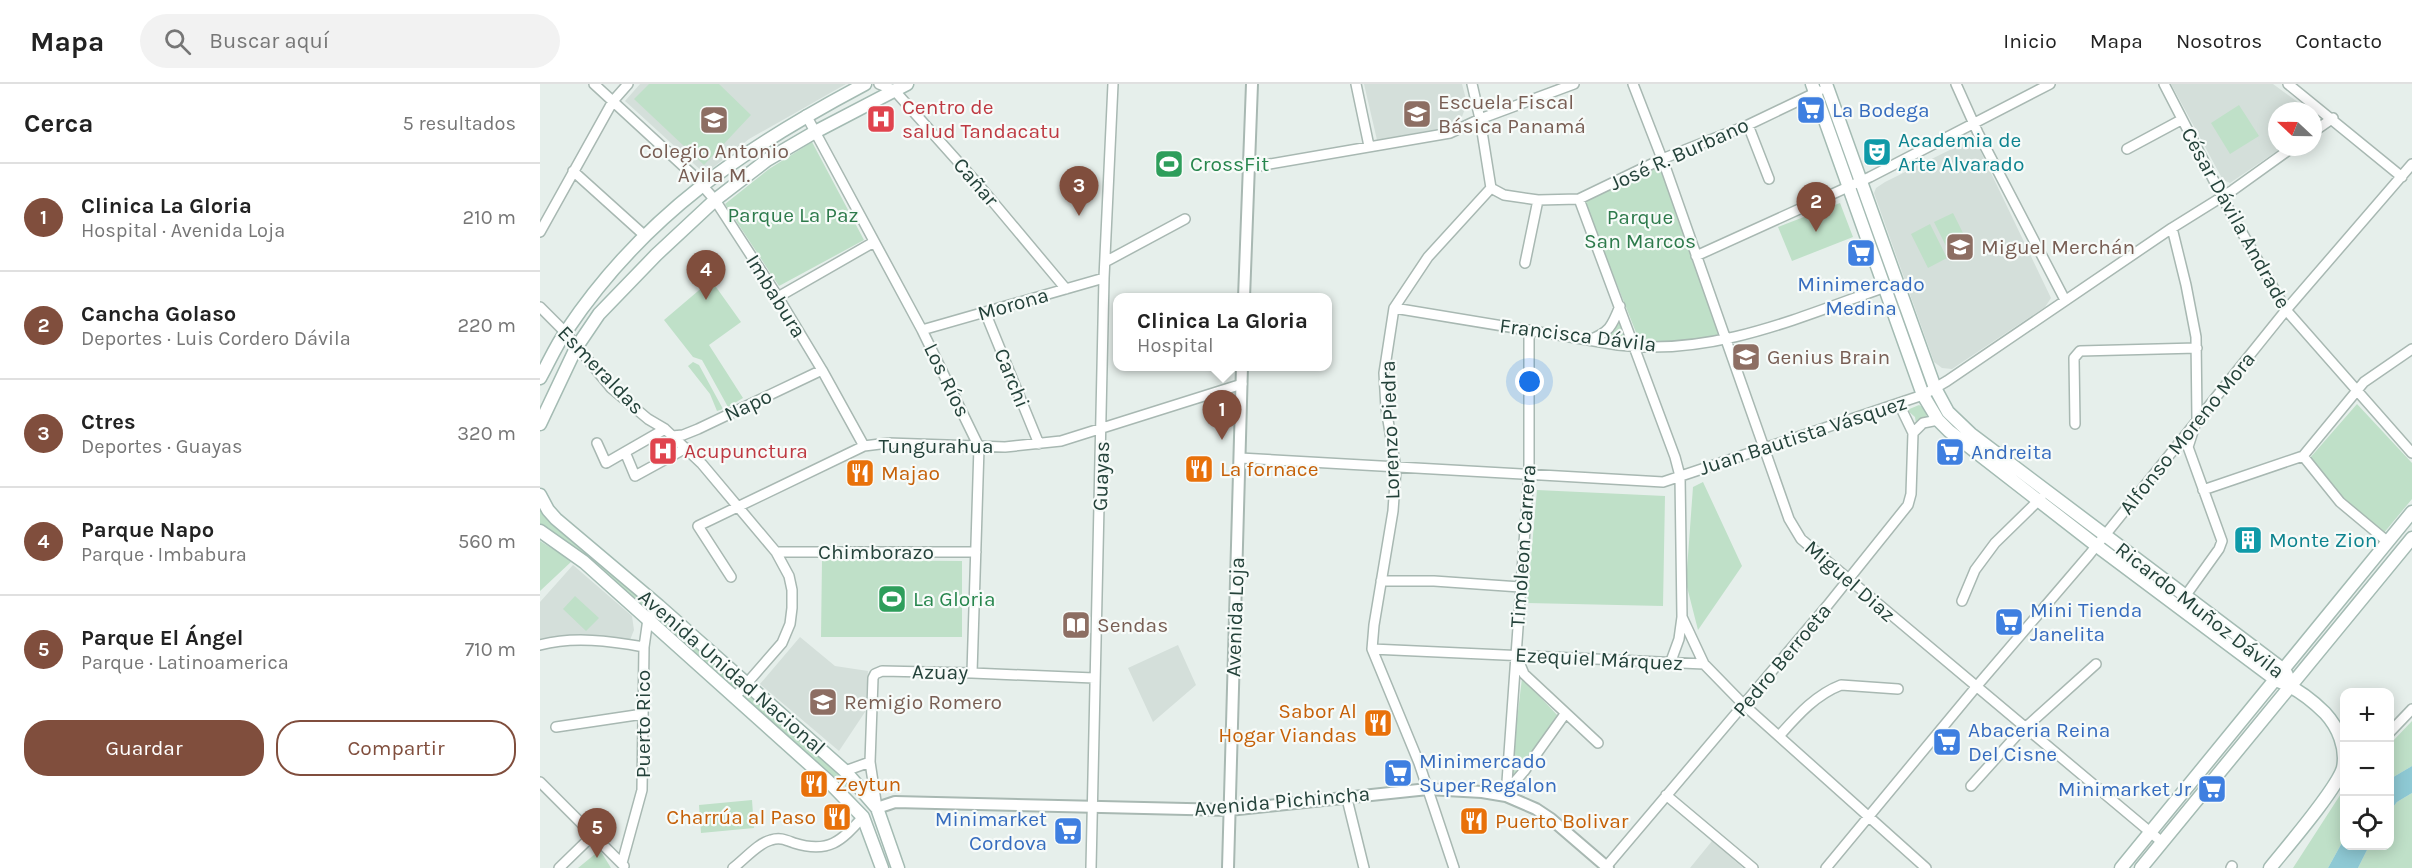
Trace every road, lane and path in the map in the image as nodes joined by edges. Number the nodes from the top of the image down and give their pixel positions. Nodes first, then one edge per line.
1 (594, 84) edge
2 (628, 84) edge
3 (865, 84) edge
4 (879, 84) edge
5 (907, 84) edge
6 (1113, 84) edge
7 (1252, 84) edge
8 (1356, 84) edge
9 (1472, 84) edge
10 (1574, 84) edge
11 (1633, 84) edge
12 (1956, 84) edge
13 (2050, 84) edge
14 (2164, 84) edge
15 (2288, 84) edge
16 (1820, 87) edge
17 (894, 90) junction
18 (613, 102) junction
19 (806, 115) junction
20 (2333, 118) junction
21 (1480, 119) junction
22 (2181, 120) junction
23 (1974, 124) junction
24 (1748, 125) junction
25 (2322, 126) edge
26 (814, 132) junction
27 (1369, 146) junction
28 (2127, 149) dead end
29 (2280, 156) edge
30 (1662, 159) junction
31 (2412, 164) edge
32 (1247, 168) junction
33 (573, 171) junction
34 (2402, 177) junction
35 (1769, 179) dead end
36 (1861, 181) junction
37 (703, 184) junction
38 (1848, 186) junction
39 (1491, 188) junction
40 (2222, 196) junction
41 (1579, 199) junction
42 (715, 200) junction
43 (1538, 200) junction
44 (1185, 219) dead end
45 (2172, 228) junction
46 (540, 232) edge
47 (644, 235) junction
48 (874, 242) junction
49 (1696, 256) junction
50 (1105, 262) junction
51 (1525, 262) dead end
52 (1104, 278) junction
53 (1891, 285) junction
54 (1066, 289) junction
55 (1244, 293) edge
56 (778, 297) junction
57 (2065, 300) junction
58 (1620, 306) junction
59 (540, 307) edge
60 (1395, 308) junction
61 (2286, 310) junction
62 (985, 312) junction
63 (922, 330) junction
64 (1529, 330) junction
65 (565, 332) junction
66 (1587, 341) junction
67 (1726, 341) junction
68 (1635, 347) junction
69 (576, 348) junction
70 (2197, 348) junction
71 (2412, 349) edge
72 (822, 370) junction
73 (1242, 371) edge
74 (540, 378) edge
75 (1242, 384) junction
76 (1935, 388) junction
77 (2357, 389) junction
78 (1923, 395) junction
79 (1899, 404) junction
80 (2197, 419) junction
81 (1938, 420) junction
82 (540, 424) edge
83 (2075, 424) dead end
84 (1102, 428) junction
85 (669, 432) junction
86 (1913, 433) junction
87 (597, 443) dead end
88 (1039, 444) junction
89 (864, 446) junction
90 (979, 447) junction
91 (686, 448) junction
92 (1765, 448) junction
93 (625, 452) junction
94 (2412, 453) edge
95 (2303, 456) junction
96 (1240, 458) junction
97 (1396, 469) junction
98 (1529, 473) junction
99 (1680, 476) junction
100 (2203, 490) junction
101 (540, 495) edge
102 (2043, 497) junction
103 (739, 506) junction
104 (2412, 512) edge
105 (540, 531) edge
106 (2105, 536) junction
107 (2412, 538) edge
108 (2388, 542) junction
109 (2097, 546) junction
110 (776, 552) junction
111 (976, 552) junction
112 (731, 577) dead end
113 (1848, 580) junction
114 (1381, 581) junction
115 (1520, 587) junction
116 (2186, 595) junction
117 (1962, 601) dead end
118 (659, 606) junction
119 (1682, 617) junction
120 (648, 619) junction
121 (540, 645) edge
122 (644, 647) junction
123 (1372, 649) junction
124 (1516, 655) junction
125 (1671, 661) junction
126 (1704, 664) junction
127 (2096, 664) dead end
128 (972, 672) junction
129 (2280, 675) junction
130 (1094, 678) junction
131 (746, 683) junction
132 (2292, 686) junction
133 (1976, 687) junction
134 (1898, 688) dead end
135 (735, 697) junction
136 (1744, 705) junction
137 (2412, 710) edge
138 (643, 714) junction
139 (1565, 714) junction
140 (556, 727) dead end
141 (2025, 728) junction
142 (2394, 728) edge
143 (1779, 736) junction
144 (2342, 742) edge
145 (1598, 743) dead end
146 (870, 762) junction
147 (845, 771) junction
148 (2340, 774) edge
149 (540, 782) edge
150 (1971, 786) dead end
151 (1428, 789) junction
152 (1506, 794) junction
153 (1666, 795) junction
154 (1347, 799) junction
155 (877, 808) junction
156 (1093, 808) junction
157 (1229, 810) junction
158 (1868, 815) junction
159 (863, 817) junction
160 (2150, 833) junction
161 (594, 834) junction
162 (2162, 842) junction
163 (624, 865) edge
164 (1607, 867) edge
165 (559, 868) edge
166 (733, 868) edge
167 (882, 868) edge
168 (898, 868) edge
169 (1091, 868) edge
170 (1228, 868) edge
171 (1364, 868) edge
172 (1454, 868) edge
173 (1753, 868) edge
174 (1826, 868) edge
175 (1926, 868) edge
176 (2121, 868) edge
177 (2141, 868) edge
178 (2270, 868) edge

1 - 18 street, Imbabura
2 - 18 street
3 - 19 main road
4 - 17 street, Cañar
5 - 17 main road
6 - 50 street, Guayas
7 - 32 street
8 - 27 street
9 - 21 street
10 - 21 street
11 - 30 street, Miguel Diaz
12 - 23 street
13 - 23 street
14 - 22 street, César Dávila Andrade
15 - 20 street
16 - 24 street, José R. Burbano
16 - 36 main road, Ricardo Muñoz Dávila
16 - 38 main road, Ricardo Muñoz Dávila
17 - 26 main road
17 - 54 street, Cañar
18 - 33 street
18 - 37 street, Imbabura
19 - 26 street, Los Ríos
19 - 37 main road
20 - 25 street
20 - 34 street
21 - 27 street
21 - 39 street
22 - 28 street
22 - 40 street, César Dávila Andrade
23 - 36 street
23 - 57 street
24 - 30 street, José R. Burbano
24 - 35 street
26 - 42 main road
26 - 48 street, Los Ríos
27 - 32 street
29 - 40 street, Juan Bautista Vásquez
30 - 41 street, José R. Burbano
30 - 49 street, Miguel Diaz
31 - 34 street, Alfonso Moreno Mora
32 - 55 street
33 - 46 street
33 - 47 street
34 - 61 street, Alfonso Moreno Mora
36 - 38 street
36 - 53 main road, Ricardo Muñoz Dávila
37 - 42 street, Imbabura
37 - 47 main road
38 - 49 street
38 - 53 main road, Ricardo Muñoz Dávila
39 - 43 street, José R. Burbano
39 - 60 street, Lorenzo Piedra
40 - 45 street, Juan Bautista Vásquez
40 - 61 street, César Dávila Andrade
41 - 43 street, José R. Burbano
41 - 58 street
42 - 56 street, Imbabura
42 - 69 main road
43 - 51 street
44 - 50 street
45 - 57 street, Juan Bautista Vásquez
45 - 70 street
47 - 65 main road
48 - 56 street
48 - 63 street, Los Ríos
49 - 67 street, Miguel Diaz
50 - 52 street, Guayas
52 - 54 street, Morona
52 - 84 street, Guayas
53 - 67 street, Francisca Dávila
53 - 76 main road, Ricardo Muñoz Dávila
53 - 78 main road, Ricardo Muñoz Dávila
54 - 62 street, Morona
56 - 72 street, Imbabura
57 - 76 street, Juan Bautista Vásquez
58 - 66 street
58 - 68 street
59 - 65 street, Esmeraldas
60 - 64 street, Francisca Dávila
60 - 97 street, Lorenzo Piedra
61 - 77 street, César Dávila Andrade
61 - 80 street, Alfonso Moreno Mora
62 - 63 street, Morona
62 - 88 street, Carchi
63 - 90 street, Los Ríos
64 - 66 street, Francisca Dávila
64 - 98 street, Timoleon Carrera
65 - 69 street, Esmeraldas
65 - 74 main road
66 - 68 street, Francisca Dávila
67 - 68 street, Francisca Dávila
67 - 92 street, Miguel Diaz
68 - 99 street
69 - 82 main road
69 - 85 street, Esmeraldas
70 - 80 street
70 - 83 street
71 - 77 street
72 - 85 street, Napo
72 - 89 street, Imbabura
73 - 75 street, Avenida Loja
75 - 84 street, Tungurahua
75 - 96 street, Avenida Loja
76 - 78 street, Juan Bautista Vásquez
76 - 102 main road, Ricardo Muñoz Dávila
77 - 94 street, César Dávila Andrade
77 - 95 street
78 - 79 street, Juan Bautista Vásquez
78 - 81 main road, Ricardo Muñoz Dávila
79 - 86 street, Pedro Berroeta
79 - 92 street, Juan Bautista Vásquez
80 - 100 street
80 - 106 street, Alfonso Moreno Mora
81 - 86 street
81 - 102 main road, Ricardo Muñoz Dávila
84 - 88 street, Tungurahua
84 - 130 street, Guayas
85 - 91 street, Esmeraldas
85 - 93 street, Esmeraldas
86 - 113 street, Pedro Berroeta
87 - 93 street
88 - 90 street, Tungurahua
89 - 90 street, Tungurahua
89 - 103 street, Tungurahua
90 - 111 street, Los Ríos
91 - 93 street
91 - 103 street, Esmeraldas
92 - 99 street, Juan Bautista Vásquez
92 - 113 street, Miguel Diaz
95 - 100 street
95 - 108 street
96 - 97 street, Juan Bautista Vásquez
96 - 157 street, Avenida Loja
97 - 98 street, Juan Bautista Vásquez
97 - 114 street, Lorenzo Piedra
98 - 99 street, Juan Bautista Vásquez
98 - 115 street, Timoleon Carrera
99 - 119 street
100 - 116 street
101 - 118 main road, Avenida Unidad Nacional
102 - 106 main road, Ricardo Muñoz Dávila
102 - 109 main road, Ricardo Muñoz Dávila
102 - 117 street
103 - 110 street, Esmeraldas
103 - 112 street, Tungurahua
104 - 108 main road
105 - 120 main road, Avenida Unidad Nacional
106 - 109 street, Alfonso Moreno Mora
106 - 116 main road, Ricardo Muñoz Dávila
107 - 132 main road
108 - 129 main road
109 - 129 main road, Ricardo Muñoz Dávila
109 - 133 street, Alfonso Moreno Mora
110 - 111 street, Chimborazo
110 - 131 street, Esmeraldas
111 - 128 street, Los Ríos
113 - 133 street, Miguel Diaz
113 - 136 street, Pedro Berroeta
114 - 115 street
114 - 123 street, Lorenzo Piedra
115 - 124 street, Timoleon Carrera
116 - 129 main road, Ricardo Muñoz Dávila
118 - 120 street
118 - 131 main road, Avenida Unidad Nacional
119 - 125 street
119 - 126 street
120 - 122 street, Puerto Rico
120 - 135 main road, Avenida Unidad Nacional
121 - 122 street
122 - 138 street, Puerto Rico
123 - 124 street, Ezequiel Márquez
123 - 151 street, Lorenzo Piedra
124 - 125 street, Ezequiel Márquez
124 - 139 street
124 - 152 street, Timoleon Carrera
125 - 126 street, Ezequiel Márquez
126 - 136 street, Ezequiel Márquez
127 - 141 street
128 - 130 street, Azuay
128 - 146 street, Azuay
129 - 132 main road, Ricardo Muñoz Dávila
129 - 160 main road
130 - 156 street, Guayas
131 - 135 street, Esmeraldas
131 - 147 main road, Avenida Unidad Nacional
132 - 144 main road
132 - 162 main road
133 - 141 street, Miguel Diaz
133 - 158 street, Alfonso Moreno Mora
134 - 143 street
135 - 159 main road, Avenida Unidad Nacional
136 - 143 street, Ezequiel Márquez
136 - 153 street, Pedro Berroeta
137 - 142 street
138 - 140 street
138 - 163 street, Puerto Rico
139 - 145 street
139 - 152 street
141 - 150 street
141 - 160 street, Miguel Diaz
143 - 158 street, Ezequiel Márquez
146 - 147 street
146 - 155 street, Azuay
147 - 155 main road, Avenida Unidad Nacional
148 - 178 main road
149 - 161 street
151 - 152 street, Avenida Pichincha
151 - 154 street, Avenida Pichincha
151 - 172 street, Lorenzo Piedra
152 - 164 street, Avenida Pichincha
153 - 164 street, Pedro Berroeta
153 - 173 street
154 - 157 street, Avenida Pichincha
154 - 171 street
155 - 156 street, Avenida Pichincha
155 - 159 main road, Avenida Pichincha
155 - 168 main road, Avenida Unidad Nacional
156 - 157 street, Avenida Pichincha
156 - 169 street, Guayas
157 - 170 street, Avenida Loja
158 - 174 street, Alfonso Moreno Mora
158 - 175 street, Ezequiel Márquez
159 - 166 street
159 - 167 main road, Avenida Unidad Nacional
160 - 162 street, Miguel Diaz
160 - 176 main road
161 - 163 street
161 - 165 street
162 - 177 main road

